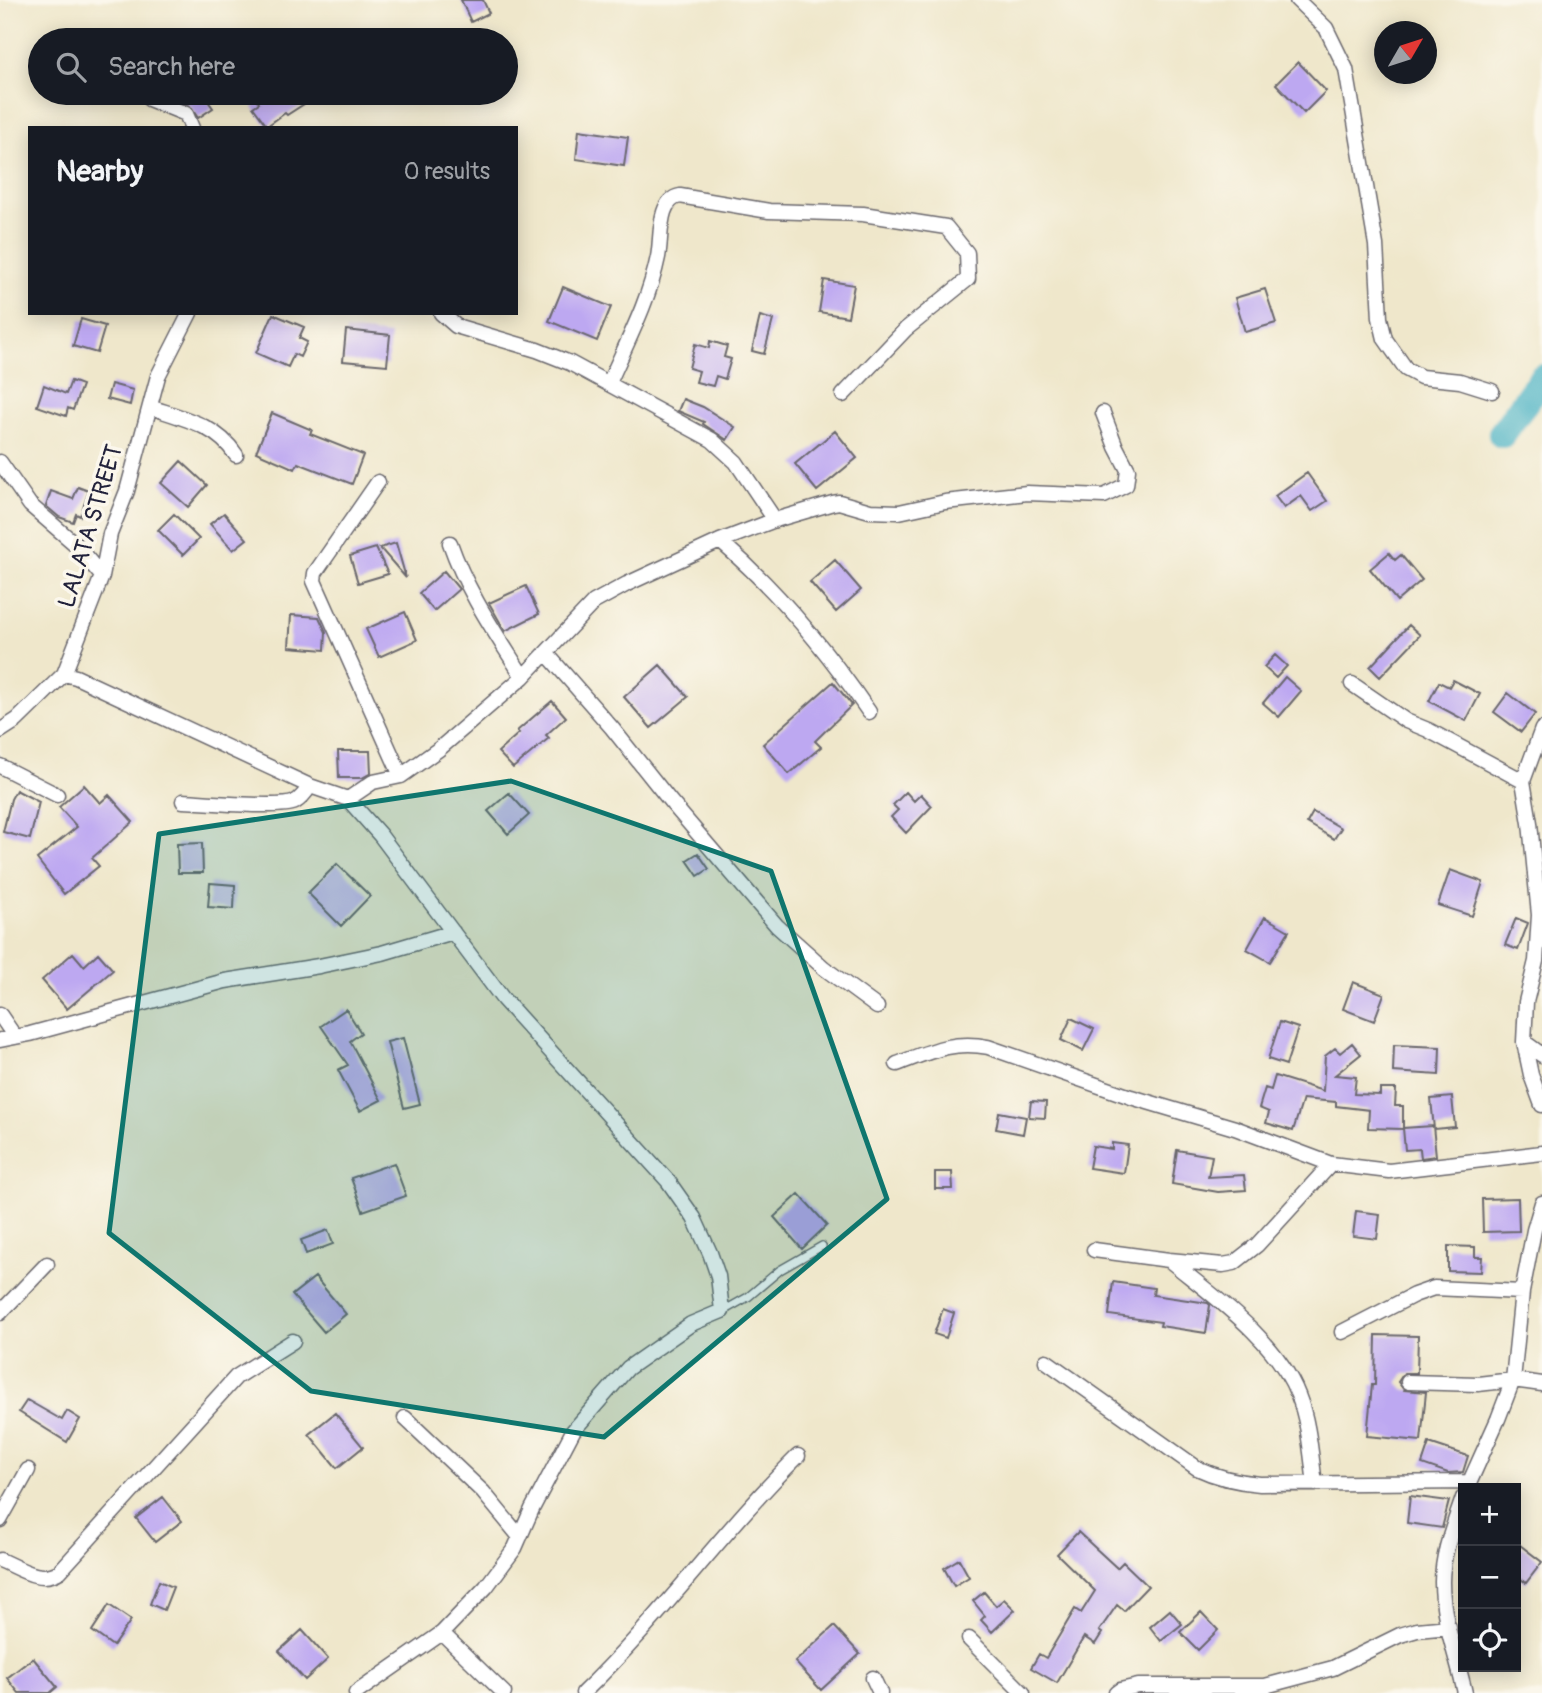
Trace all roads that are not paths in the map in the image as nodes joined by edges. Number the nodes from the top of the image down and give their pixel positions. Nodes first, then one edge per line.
1 (1297, 0) edge
2 (164, 105) edge
3 (191, 126) edge
4 (189, 315) edge
5 (443, 315) edge
6 (609, 383) junction
7 (1492, 391) dead end
8 (843, 395) dead end
9 (150, 407) junction
10 (1103, 413) dead end
11 (236, 455) dead end
12 (0, 462) edge
13 (377, 482) dead end
14 (775, 520) junction
15 (720, 541) junction
16 (450, 543) dead end
17 (102, 576) junction
18 (547, 653) junction
19 (64, 674) junction
20 (523, 677) junction
21 (1352, 684) dead end
22 (869, 712) dead end
23 (1542, 729) edge
24 (0, 731) edge
25 (0, 766) edge
26 (401, 776) junction
27 (1522, 780) junction
28 (310, 786) junction
29 (57, 795) dead end
30 (348, 799) junction
31 (183, 802) dead end
32 (1538, 862) edge
33 (453, 932) junction
34 (877, 1007) dead end
35 (0, 1015) edge
36 (7, 1038) edge
37 (1524, 1042) junction
38 (1542, 1055) edge
39 (897, 1063) dead end
40 (1542, 1105) edge
41 (1542, 1153) edge
42 (1332, 1164) junction
43 (1542, 1203) edge
44 (822, 1246) dead end
45 (1094, 1250) dead end
46 (1169, 1260) junction
47 (47, 1264) dead end
48 (1522, 1292) junction
49 (722, 1311) junction
50 (0, 1313) edge
51 (1342, 1332) dead end
52 (293, 1341) dead end
53 (1046, 1361) dead end
54 (1513, 1380) junction
55 (1408, 1382) dead end
56 (1542, 1384) edge
57 (405, 1418) dead end
58 (798, 1456) dead end
59 (28, 1470) dead end
60 (1469, 1483) edge
61 (1315, 1484) junction
62 (1458, 1485) edge
63 (1458, 1513) edge
64 (0, 1520) edge
65 (520, 1536) junction
66 (0, 1560) edge
67 (1449, 1628) junction
68 (442, 1633) junction
69 (969, 1639) dead end
70 (873, 1678) dead end
71 (356, 1693) edge
72 (504, 1693) edge
73 (583, 1693) edge
74 (880, 1693) edge
75 (1023, 1693) edge
76 (1116, 1693) edge
77 (1465, 1693) edge

1 - 7 street
2 - 3 street
4 - 9 street, LALATA STREET
5 - 6 street
6 - 8 street
6 - 14 street
9 - 11 street
9 - 17 street, LALATA STREET
10 - 14 street
12 - 17 street
13 - 26 street
14 - 15 street
15 - 18 street
15 - 22 street
16 - 20 street
17 - 19 street, LALATA STREET
18 - 20 street
18 - 34 street
19 - 24 street, LALATA STREET
19 - 28 street
20 - 26 street
21 - 27 street
23 - 27 street
25 - 29 street
26 - 30 street
27 - 32 street
28 - 30 street
28 - 31 street
30 - 33 street
32 - 37 street
33 - 36 street
33 - 49 street
35 - 36 street
37 - 38 street
37 - 40 street
39 - 42 street
41 - 42 street
42 - 46 street
43 - 48 street
44 - 49 lane
45 - 46 street
46 - 61 street
47 - 50 street
48 - 51 street
48 - 54 street
49 - 65 street
52 - 66 street
53 - 61 street
54 - 55 street
54 - 56 street
54 - 60 street
57 - 65 street
58 - 73 street
59 - 64 street
61 - 62 street
63 - 67 street
65 - 68 street
67 - 76 street
67 - 77 street
68 - 71 street
68 - 72 street
69 - 75 street
70 - 74 street

